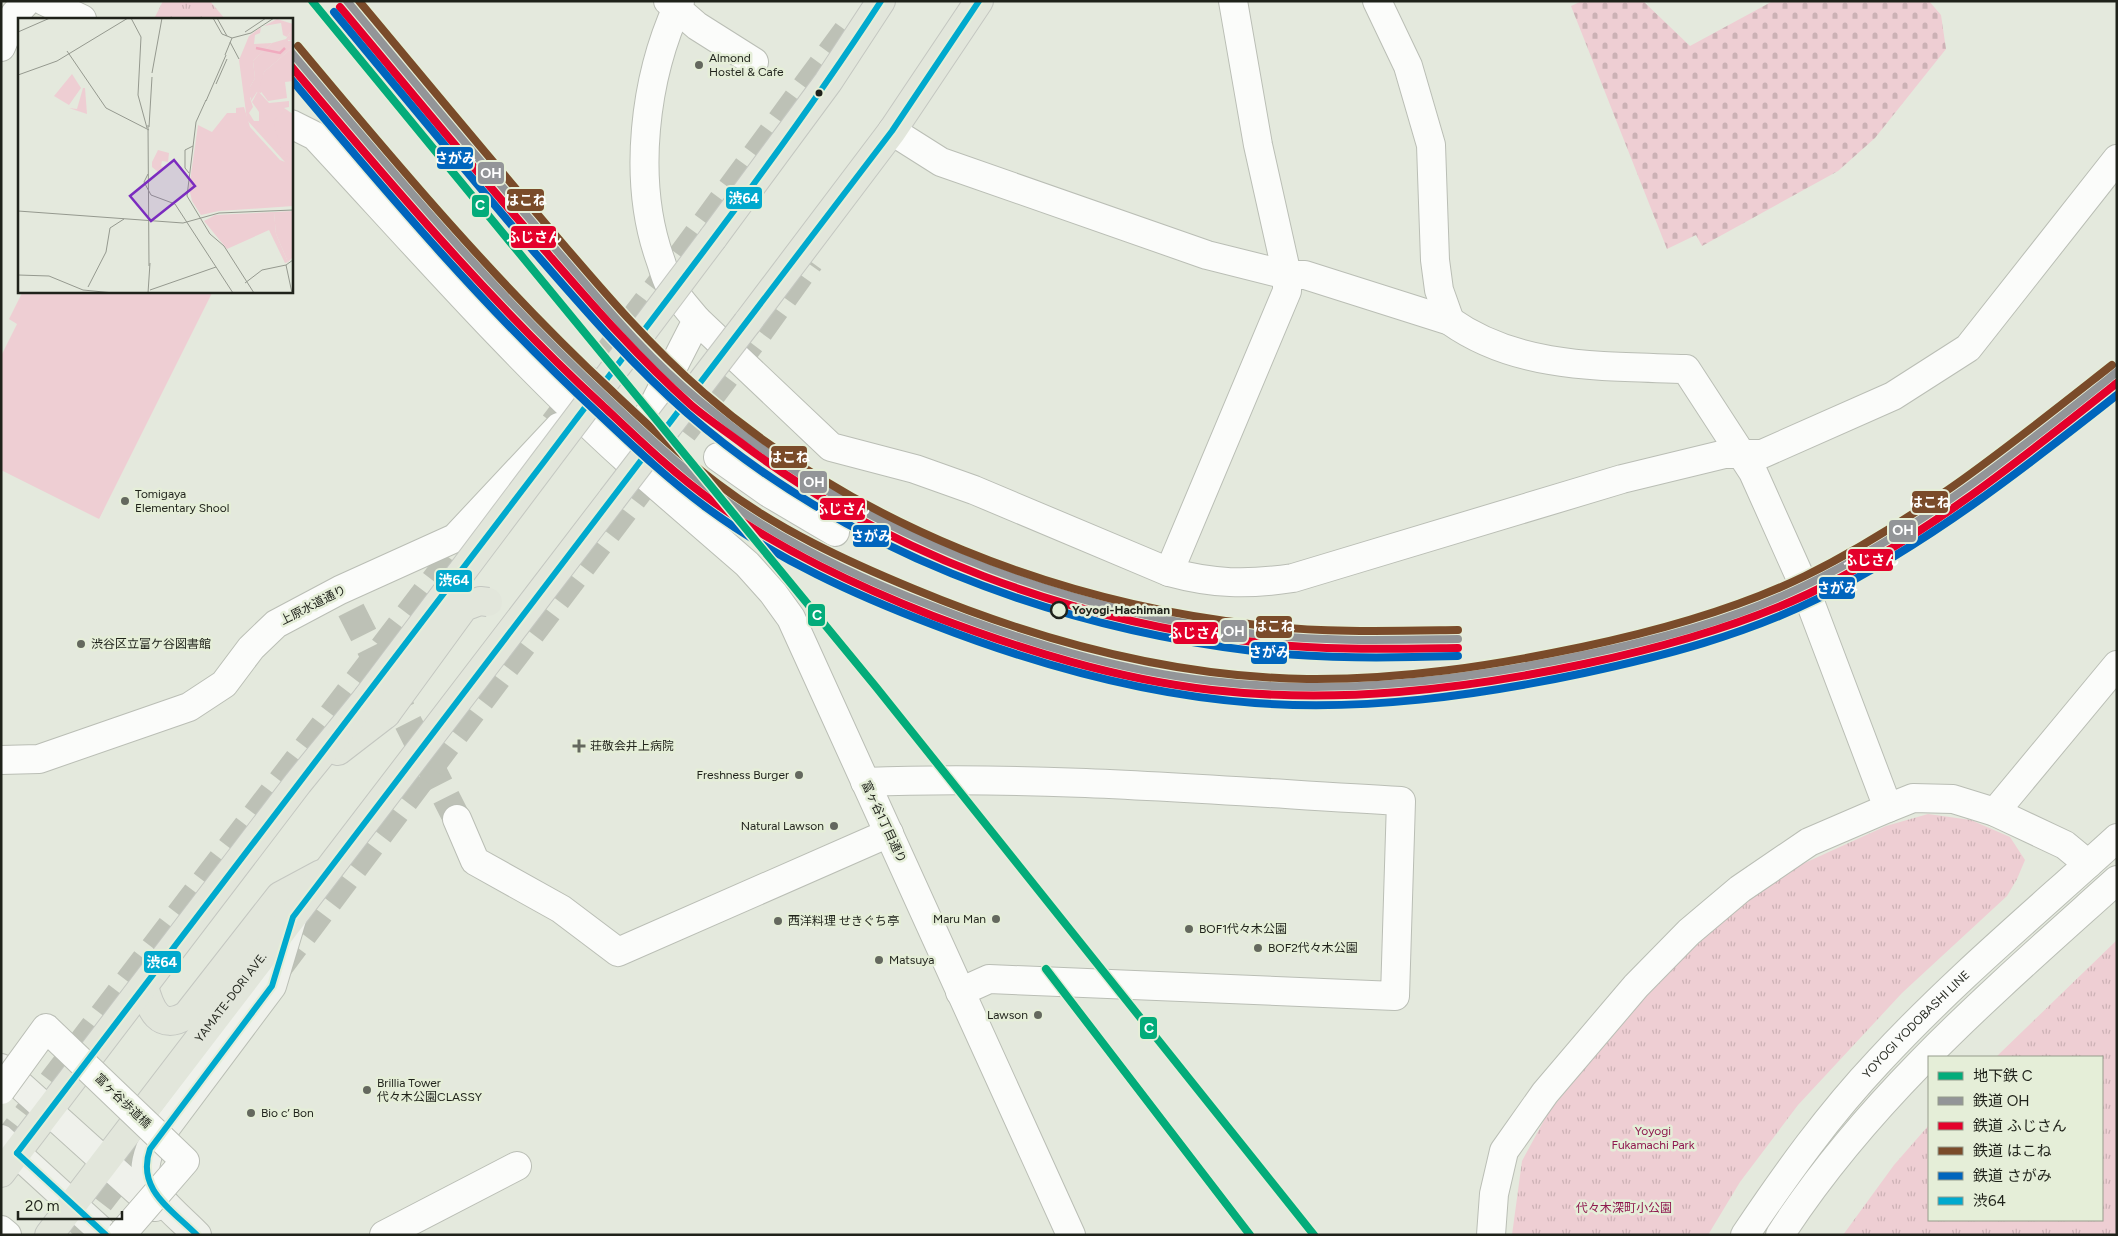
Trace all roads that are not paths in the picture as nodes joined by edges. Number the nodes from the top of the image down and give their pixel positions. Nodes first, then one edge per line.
1 (27, 1) edge
2 (44, 1) edge
3 (882, 1) edge
4 (980, 1) edge
5 (1233, 1) edge
6 (1377, 1) edge
7 (675, 3) edge
8 (80, 18) edge
9 (1, 47) edge
10 (754, 62) dead end
11 (292, 124) edge
12 (892, 131) junction
13 (2117, 159) edge
14 (1287, 275) junction
15 (697, 320) junction
16 (1450, 321) junction
17 (573, 411) junction
18 (1742, 455) junction
19 (718, 457) dead end
20 (626, 459) junction
21 (835, 532) dead end
22 (1169, 572) junction
23 (508, 633) junction
24 (2117, 664) edge
25 (376, 706) junction
26 (1, 760) edge
27 (866, 782) junction
28 (1888, 808) junction
29 (1995, 812) junction
30 (457, 819) tunnel mouth
31 (889, 833) junction
32 (2117, 838) edge
33 (2088, 864) junction
34 (327, 871) junction
35 (2117, 880) edge
36 (293, 917) junction
37 (144, 986) junction
38 (960, 992) junction
39 (1, 1068) edge
40 (1, 1090) edge
41 (48, 1110) junction
42 (6, 1155) edge
43 (106, 1162) junction
44 (517, 1166) dead end
45 (73, 1204) junction
46 (1, 1230) edge
47 (7, 1235) edge
48 (49, 1235) edge
49 (106, 1235) edge
50 (121, 1235) edge
51 (186, 1235) edge
52 (197, 1235) edge
53 (384, 1235) edge
54 (1071, 1235) edge
55 (1491, 1235) edge
56 (1745, 1235) edge
57 (1780, 1235) edge

1 - 9 street
2 - 8 street
3 - 25 main road, bridge
4 - 12 main road
5 - 14 street
6 - 16 street
7 - 10 street
7 - 15 street
11 - 17 street, 富ヶ谷1丁目通り
12 - 14 street
12 - 23 main road, YAMATE-DORI AVE., bridge
13 - 18 street
14 - 16 street
14 - 22 street
15 - 20 street
15 - 22 street
16 - 18 street
17 - 20 street, 富ヶ谷1丁目通り
17 - 26 street, 上原水道通り
18 - 22 street
18 - 28 street
19 - 21 street
20 - 27 street, 富ヶ谷1丁目通り
23 - 25 main road, bridge
23 - 34 main road, YAMATE-DORI AVE.
24 - 29 street
25 - 37 main road
27 - 31 street, 富ヶ谷1丁目通り
27 - 38 street
28 - 29 street
28 - 55 street
29 - 33 street
30 - 31 street
31 - 38 street, 富ヶ谷1丁目通り
32 - 33 street, YOYOGI YODOBASHI LINE
33 - 56 street, YOYOGI YODOBASHI LINE
34 - 36 main road, YAMATE-DORI AVE.
34 - 37 main road
35 - 57 street
36 - 43 main road, YAMATE-DORI AVE.
36 - 52 main road
37 - 41 main road
38 - 54 street, 富ヶ谷1丁目通り
39 - 41 main road
40 - 50 street, 富ヶ谷歩道橋, bridge
41 - 42 main road
41 - 43 main road
42 - 45 main road
43 - 45 main road, YAMATE-DORI AVE.
43 - 51 main road
44 - 53 street
45 - 48 main road, YAMATE-DORI AVE.
45 - 49 main road
46 - 47 street

